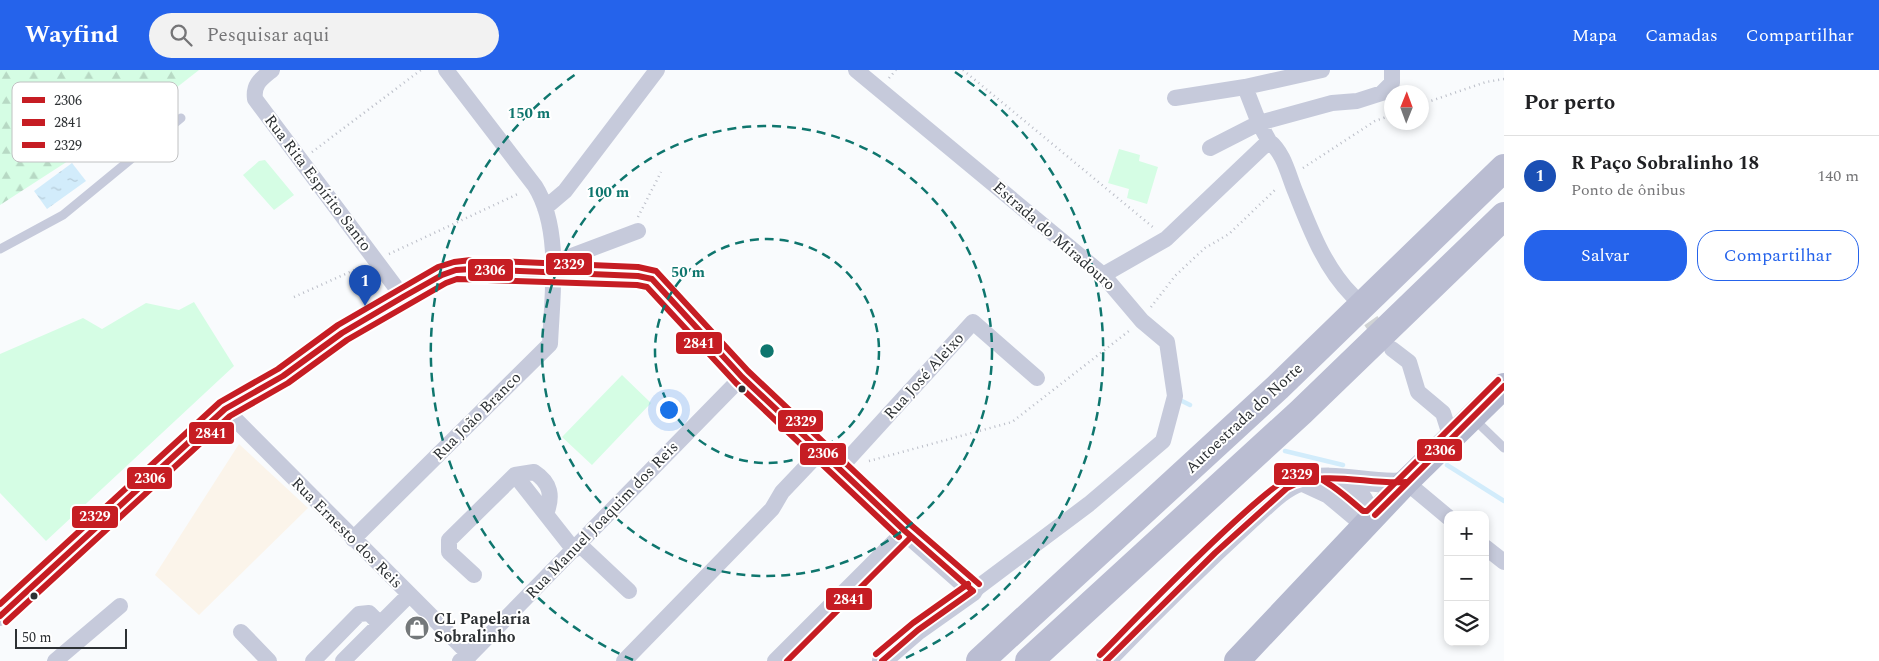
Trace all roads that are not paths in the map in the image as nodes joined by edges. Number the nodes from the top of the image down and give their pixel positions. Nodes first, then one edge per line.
1 (272, 70) edge
2 (446, 70) edge
3 (657, 70) edge
4 (856, 70) edge
5 (1322, 70) edge
6 (1392, 70) edge
7 (1245, 87) junction
8 (1175, 98) dead end
9 (181, 118) dead end
10 (178, 120) edge
11 (1259, 123) junction
12 (1269, 141) junction
13 (1210, 148) dead end
14 (127, 162) edge
15 (1504, 168) edge
16 (545, 208) junction
17 (1504, 216) edge
18 (638, 230) road end
19 (0, 249) edge
20 (553, 268) junction
21 (1103, 275) junction
22 (1352, 295) tunnel mouth
23 (403, 297) junction
24 (1392, 349) tunnel mouth
25 (742, 377) junction
26 (1037, 378) dead end
27 (1504, 386) edge
28 (225, 409) junction
29 (1472, 418) junction
30 (1451, 438) junction
31 (1504, 448) edge
32 (820, 452) junction
33 (839, 469) junction
34 (1342, 480) junction
35 (1301, 481) junction
36 (1406, 482) junction
37 (1444, 513) edge
38 (1359, 516) junction
39 (905, 531) junction
40 (353, 539) junction
41 (577, 547) junction
42 (1489, 550) edge
43 (1504, 562) edge
44 (474, 575) dead end
45 (629, 591) dead end
46 (973, 591) junction
47 (409, 595) junction
48 (120, 606) dead end
49 (0, 616) edge
50 (379, 623) junction
51 (241, 632) dead end
52 (465, 658) edge
53 (55, 661) edge
54 (269, 661) edge
55 (313, 661) edge
56 (343, 661) edge
57 (624, 661) edge
58 (775, 661) edge
59 (882, 661) edge
60 (980, 661) edge
61 (1030, 661) edge
62 (1106, 661) edge
63 (1237, 661) edge

1 - 23 street, Rua Rita Espírito Santo
2 - 16 street, Rua João Branco
3 - 16 street
4 - 21 street, Estrada do Miradouro
5 - 7 street
6 - 11 street
7 - 8 street
7 - 11 street
9 - 10 lane
11 - 12 street
11 - 13 street
12 - 21 street
12 - 22 street
14 - 19 lane
15 - 60 highway, Autoestrada do Norte
16 - 20 street, Rua João Branco
17 - 61 highway, Autoestrada do Norte
18 - 20 street
20 - 23 street
20 - 25 street
20 - 40 street, Rua João Branco
21 - 46 street, Estrada do Miradouro
23 - 28 street
24 - 30 street
25 - 32 street
25 - 41 street, Rua Manuel Joaquim dos Reis
26 - 33 street, Rua José Aleixo
27 - 29 main road
28 - 40 street, Rua Ernesto dos Reis
28 - 49 street
29 - 30 main road
29 - 31 lane
30 - 36 main road
32 - 33 street
32 - 57 street
33 - 39 street
34 - 35 street
34 - 36 street
34 - 38 street
35 - 38 street
35 - 62 street
36 - 37 street
36 - 38 main road
38 - 63 main road
39 - 46 street
39 - 58 street
40 - 47 street, Rua Ernesto dos Reis
41 - 44 street
41 - 45 street
41 - 52 street, Rua Manuel Joaquim dos Reis
42 - 43 street
46 - 59 street
47 - 50 street
47 - 52 street, Rua Ernesto dos Reis
48 - 53 street
50 - 55 street
50 - 56 street
51 - 54 street

